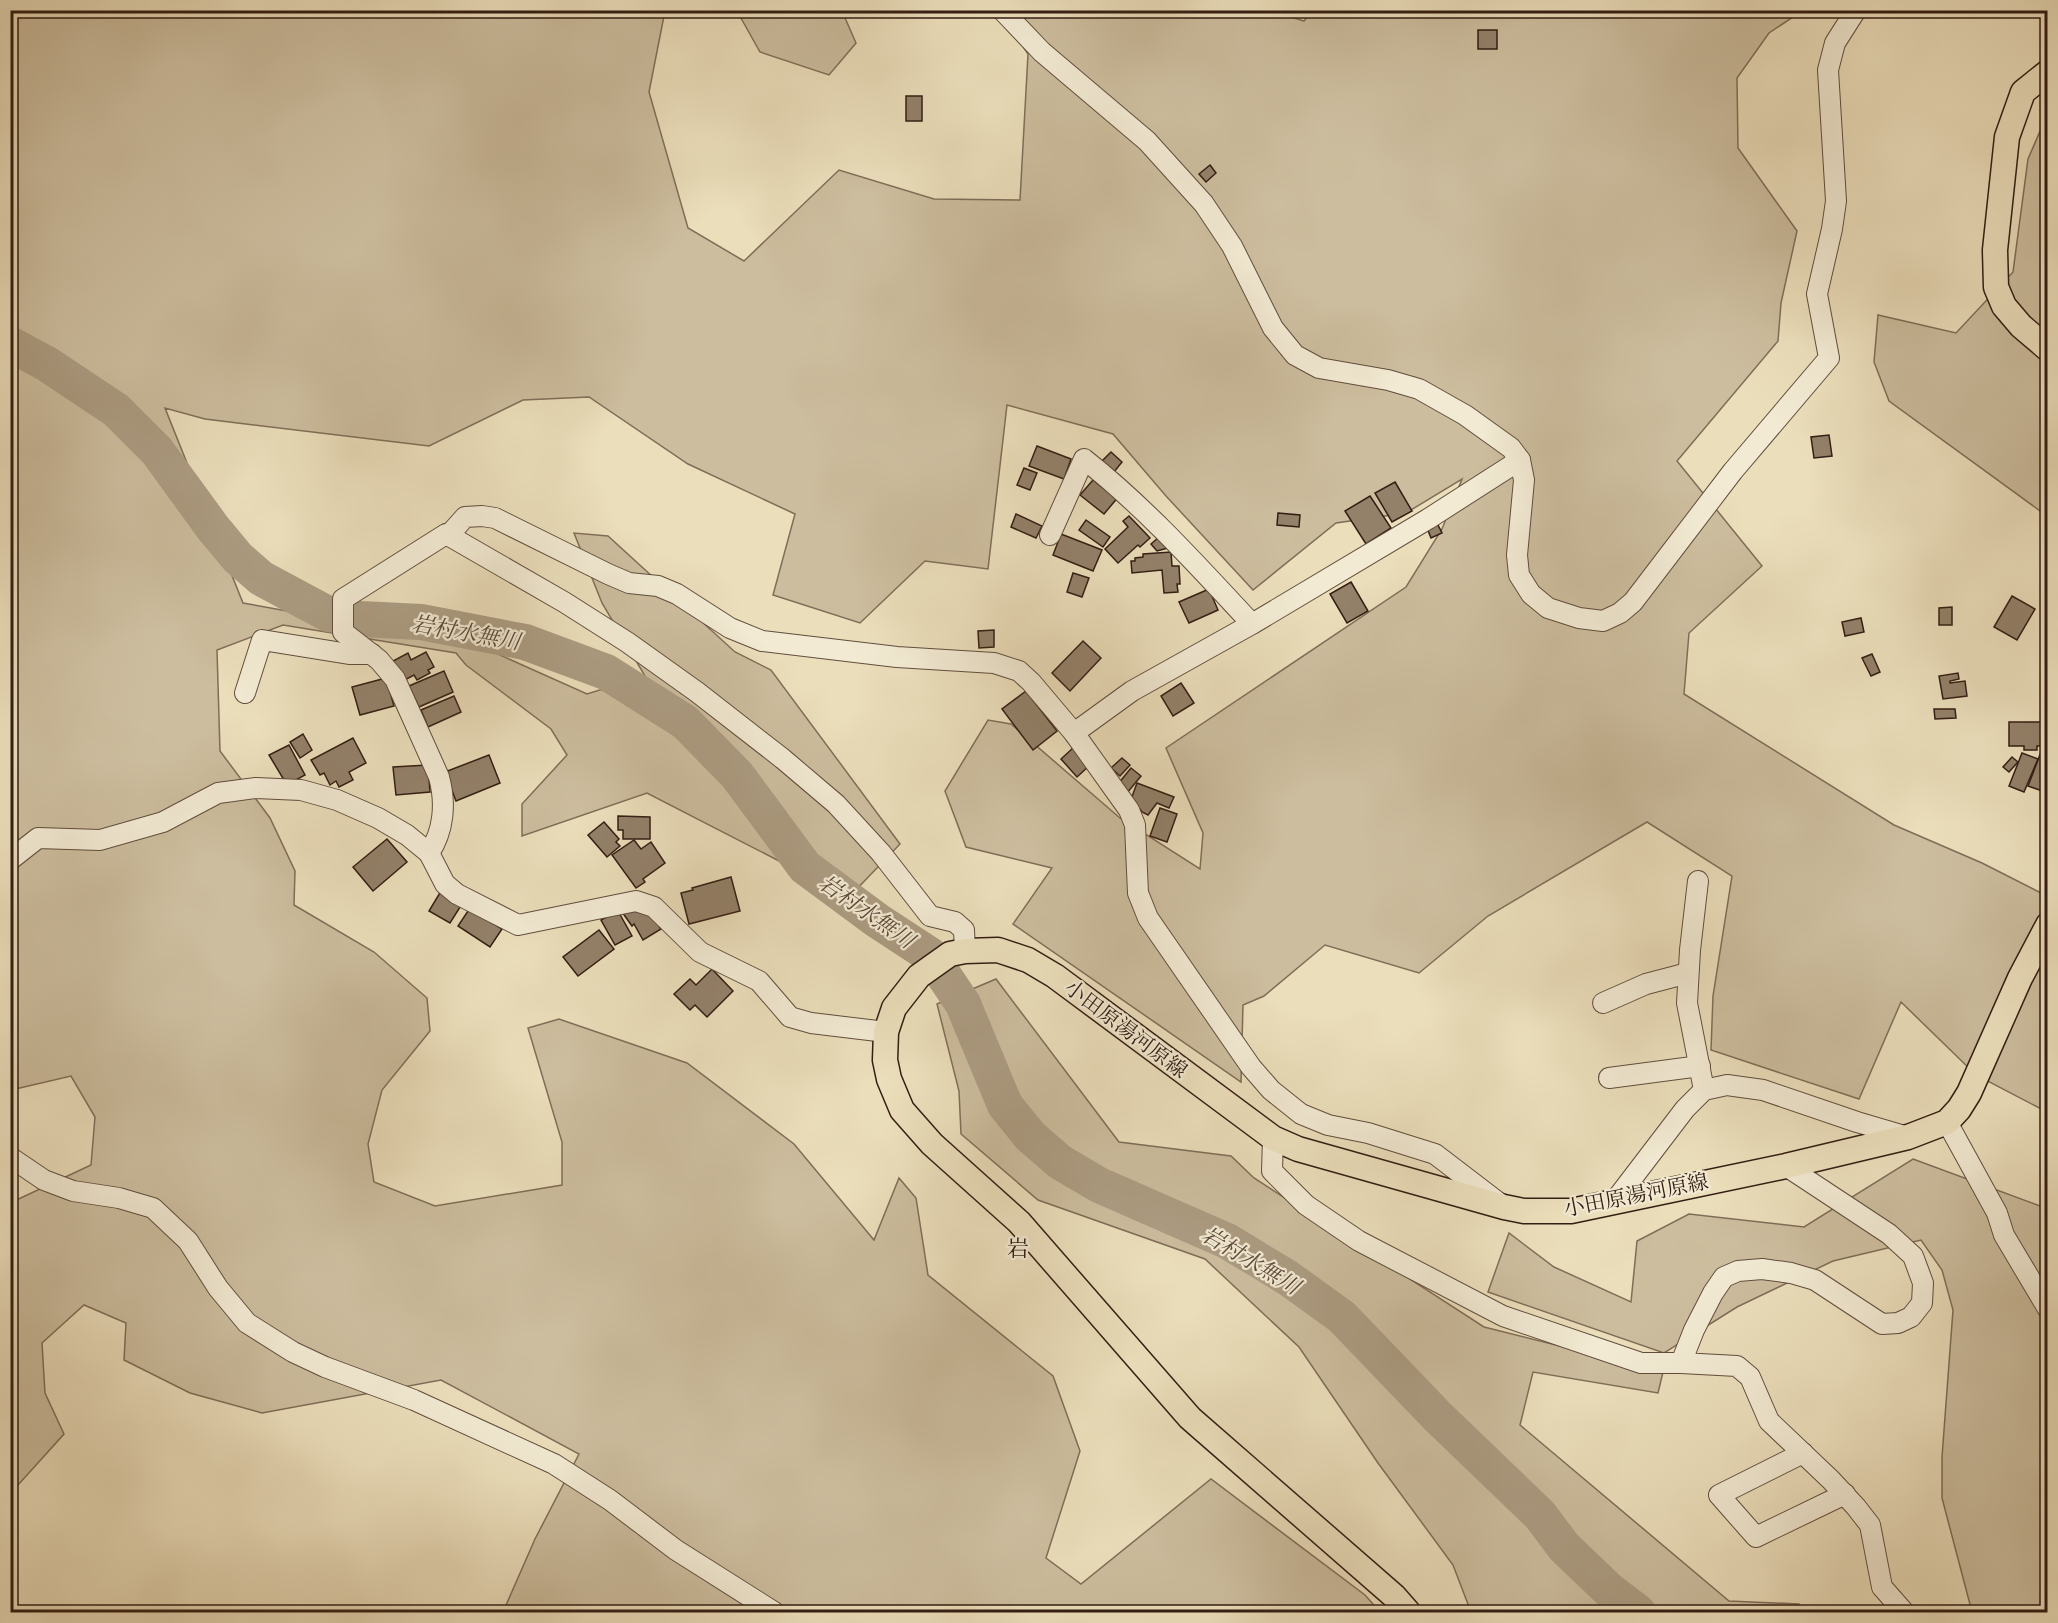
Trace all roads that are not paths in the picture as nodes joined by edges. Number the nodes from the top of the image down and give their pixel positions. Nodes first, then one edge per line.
1 (1002, 10) edge
2 (1856, 10) edge
3 (2048, 72) edge
4 (2048, 349) edge
5 (1520, 460) junction
6 (1050, 535) dead end
7 (448, 536) junction
8 (1252, 624) junction
9 (372, 654) junction
10 (245, 693) dead end
11 (1074, 733) junction
12 (429, 853) junction
13 (10, 860) edge
14 (1698, 881) dead end
15 (2048, 925) edge
16 (958, 952) junction
17 (1688, 973) junction
18 (1602, 1003) dead end
19 (886, 1032) junction
20 (1700, 1066) junction
21 (1609, 1078) dead end
22 (1704, 1090) junction
23 (1947, 1122) junction
24 (1908, 1137) junction
25 (1274, 1138) junction
26 (10, 1157) edge
27 (1786, 1166) junction
28 (1614, 1202) junction
29 (1504, 1207) junction
30 (2048, 1309) edge
31 (1681, 1363) junction
32 (1803, 1453) junction
33 (1845, 1494) junction
34 (774, 1612) edge
35 (1408, 1612) edge
36 (1904, 1612) edge

1 - 5 street
2 - 5 street
3 - 4 main road
5 - 8 street
6 - 8 street
7 - 9 street
7 - 11 street
7 - 16 street
8 - 11 street
9 - 10 street
9 - 12 street
11 - 29 street
12 - 13 street
12 - 19 street
14 - 17 street
15 - 23 main road
16 - 19 main road
16 - 25 main road, 小田原湯河原線
17 - 18 street
17 - 20 street
19 - 35 main road
20 - 21 street
20 - 22 street
22 - 24 street
22 - 28 street
23 - 24 main road, 小田原湯河原線
23 - 30 street
24 - 27 main road, 小田原湯河原線
25 - 29 main road, 小田原湯河原線
25 - 31 street
26 - 34 street
27 - 28 main road, 小田原湯河原線
27 - 31 street
28 - 29 main road, 小田原湯河原線
31 - 32 street
32 - 33 street
32 - 33 street
33 - 36 street

